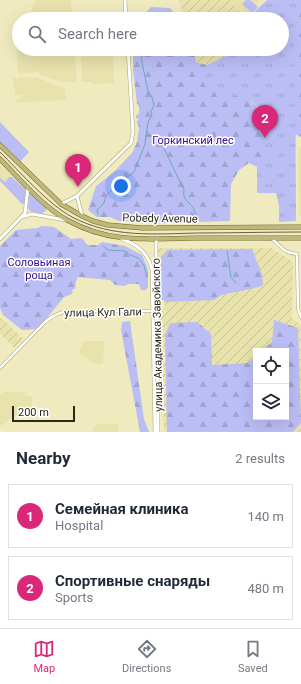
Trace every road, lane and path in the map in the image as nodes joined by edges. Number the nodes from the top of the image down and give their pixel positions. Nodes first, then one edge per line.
1 (125, 0) edge
2 (126, 12) edge
3 (128, 56) edge
4 (0, 145) edge
5 (0, 159) edge
6 (28, 187) junction
7 (76, 196) junction
8 (61, 204) junction
9 (82, 216) junction
10 (22, 217) junction
11 (66, 220) junction
12 (301, 227) edge
13 (120, 238) junction
14 (157, 238) junction
15 (271, 238) junction
16 (284, 238) junction
17 (301, 238) edge
18 (0, 239) edge
19 (279, 246) junction
20 (155, 311) junction
21 (301, 317) edge
22 (0, 368) edge
23 (155, 432) edge
24 (158, 432) edge

1 - 2 street
3 - 7 street
4 - 8 main road, Pobedy Avenue
5 - 6 main road, Pobedy Avenue
6 - 10 street
6 - 11 main road, Pobedy Avenue
7 - 8 street
7 - 9 street
8 - 9 main road, Pobedy Avenue
9 - 12 main road, Pobedy Avenue
10 - 11 street
10 - 18 street
11 - 13 main road, Pobedy Avenue
13 - 14 main road, Pobedy Avenue
13 - 20 street, улица Академика Завойского
14 - 15 main road, Pobedy Avenue
14 - 20 street, улица Академика Завойского
15 - 16 main road, Pobedy Avenue
15 - 19 street
16 - 17 main road, Pobedy Avenue
16 - 19 street
19 - 21 street
20 - 22 street, улица Кул Гали
20 - 23 street, улица Академика Завойского
20 - 24 street, улица Академика Завойского

